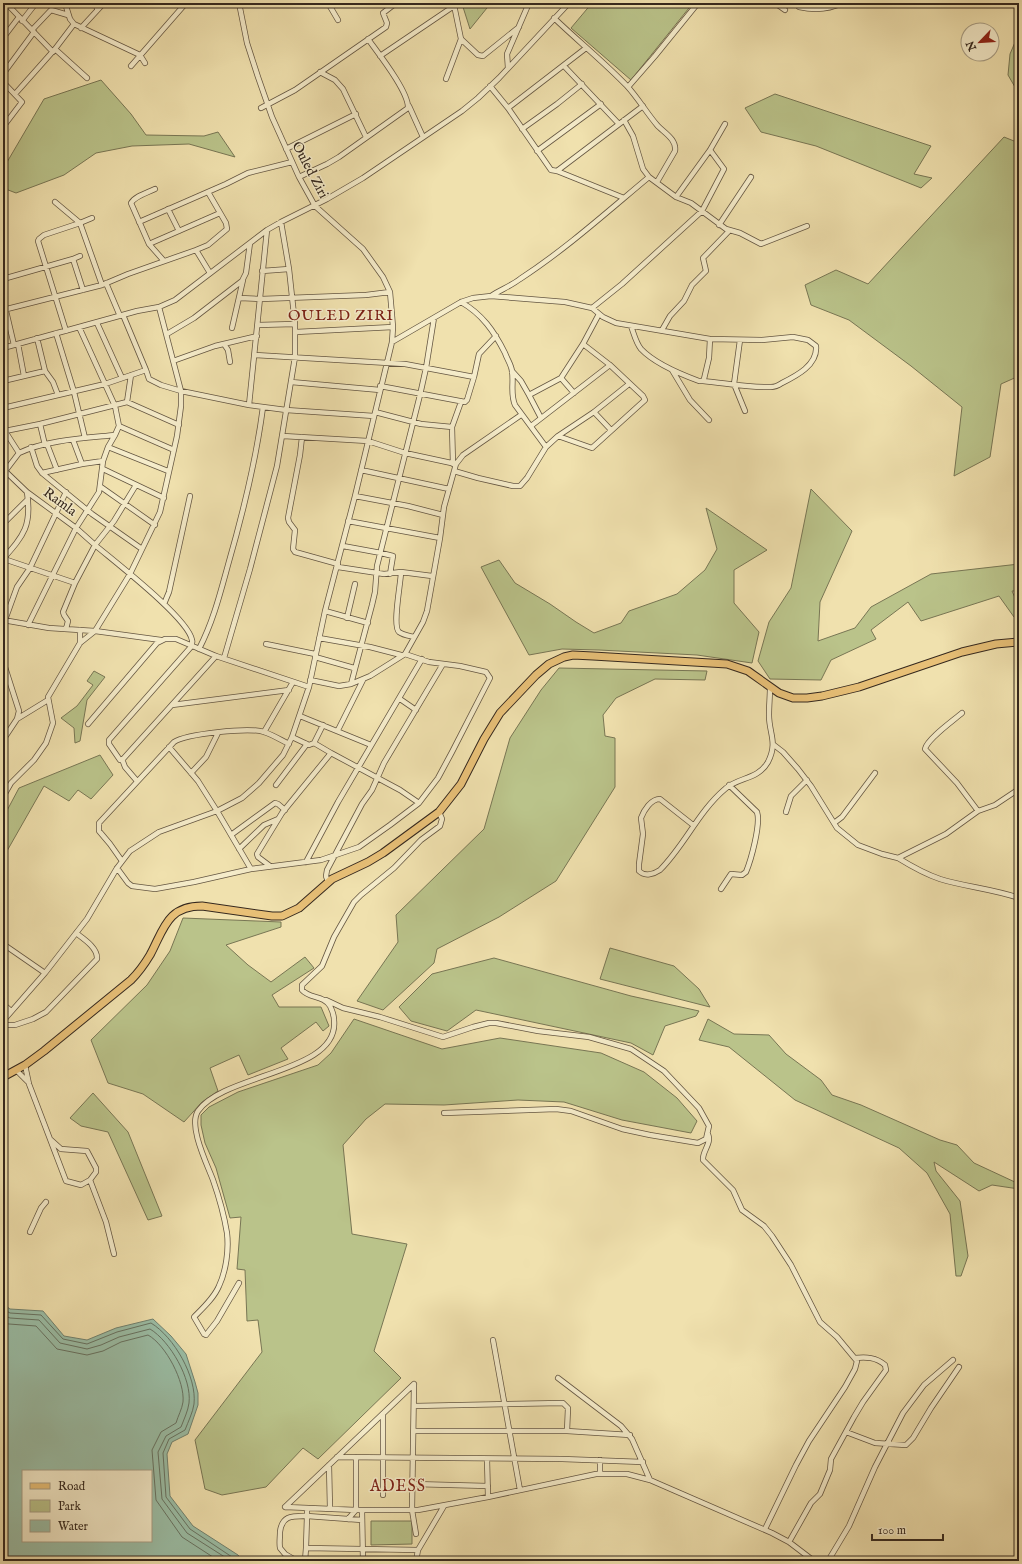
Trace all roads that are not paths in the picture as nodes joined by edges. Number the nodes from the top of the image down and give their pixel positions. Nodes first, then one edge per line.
1 (6, 3) edge
2 (36, 3) edge
3 (65, 3) edge
4 (96, 3) edge
5 (104, 3) edge
6 (186, 3) edge
7 (239, 3) edge
8 (328, 3) edge
9 (396, 3) edge
10 (529, 3) edge
11 (569, 3) edge
12 (698, 3) edge
13 (775, 3) edge
14 (842, 3) edge
15 (454, 4) edge
16 (799, 7) dead end
17 (97, 9) junction
18 (784, 10) dead end
19 (68, 14) junction
20 (554, 18) junction
21 (21, 19) junction
22 (338, 20) dead end
23 (74, 24) junction
24 (518, 27) junction
25 (81, 28) junction
26 (33, 31) junction
27 (3, 38) edge
28 (368, 39) junction
29 (461, 39) junction
30 (586, 48) junction
31 (54, 50) junction
32 (140, 55) junction
33 (380, 56) junction
34 (145, 62) dead end
35 (131, 66) dead end
36 (564, 66) junction
37 (508, 68) junction
38 (320, 72) junction
39 (3, 74) edge
40 (87, 78) dead end
41 (446, 79) dead end
42 (3, 82) edge
43 (582, 84) junction
44 (490, 86) junction
45 (628, 87) junction
46 (15, 94) junction
47 (268, 104) junction
48 (601, 104) junction
49 (409, 106) junction
50 (643, 106) junction
51 (261, 108) dead end
52 (508, 108) junction
53 (356, 114) junction
54 (624, 120) junction
55 (618, 123) junction
56 (725, 124) dead end
57 (3, 125) edge
58 (522, 129) junction
59 (366, 137) junction
60 (423, 137) junction
61 (286, 149) junction
62 (710, 150) junction
63 (537, 151) junction
64 (292, 162) junction
65 (557, 171) junction
66 (751, 176) dead end
67 (299, 177) junction
68 (649, 177) junction
69 (657, 182) junction
70 (155, 189) dead end
71 (208, 192) junction
72 (676, 197) junction
73 (624, 198) junction
74 (55, 202) dead end
75 (315, 206) junction
76 (168, 209) junction
77 (702, 211) junction
78 (220, 213) junction
79 (92, 218) dead end
80 (139, 222) junction
81 (281, 222) junction
82 (80, 223) junction
83 (719, 225) junction
84 (807, 226) dead end
85 (267, 230) junction
86 (179, 231) junction
87 (729, 231) junction
88 (250, 243) junction
89 (149, 244) junction
90 (196, 250) junction
91 (80, 256) dead end
92 (73, 259) junction
93 (164, 261) junction
94 (46, 267) junction
95 (289, 270) junction
96 (262, 271) junction
97 (210, 273) junction
98 (3, 279) edge
99 (244, 279) junction
100 (104, 284) junction
101 (82, 290) junction
102 (390, 292) junction
103 (491, 296) junction
104 (55, 297) junction
105 (292, 297) junction
106 (3, 298) edge
107 (240, 298) junction
108 (260, 299) junction
109 (461, 302) junction
110 (159, 307) junction
111 (592, 308) junction
112 (4, 310) edge
113 (599, 314) junction
114 (122, 316) junction
115 (434, 318) junction
116 (97, 323) junction
117 (295, 324) junction
118 (258, 325) junction
119 (631, 326) junction
120 (80, 327) junction
121 (393, 327) junction
122 (232, 328) dead end
123 (662, 330) junction
124 (66, 331) junction
125 (296, 332) junction
126 (56, 333) junction
127 (167, 334) junction
128 (257, 336) junction
129 (496, 336) junction
130 (37, 338) junction
131 (710, 339) junction
132 (740, 340) junction
133 (392, 342) junction
134 (16, 344) junction
135 (224, 344) junction
136 (583, 344) junction
137 (3, 348) edge
138 (255, 355) junction
139 (295, 357) junction
140 (174, 361) junction
141 (230, 362) dead end
142 (386, 363) junction
143 (610, 365) junction
144 (426, 368) junction
145 (146, 370) junction
146 (672, 370) junction
147 (45, 371) junction
148 (512, 371) junction
149 (131, 375) junction
150 (24, 376) junction
151 (474, 377) junction
152 (122, 378) junction
153 (561, 378) junction
154 (3, 381) edge
155 (703, 381) junction
156 (291, 382) junction
157 (105, 384) junction
158 (629, 384) junction
159 (734, 384) junction
160 (380, 388) junction
161 (181, 391) junction
162 (74, 392) junction
163 (574, 393) junction
164 (58, 395) junction
165 (420, 395) junction
166 (529, 395) junction
167 (127, 402) junction
168 (461, 402) junction
169 (249, 404) junction
170 (115, 406) junction
171 (263, 407) junction
172 (3, 408) edge
173 (286, 410) junction
174 (745, 411) dead end
175 (594, 412) junction
176 (375, 414) junction
177 (80, 415) junction
178 (521, 415) junction
179 (541, 418) junction
180 (710, 420) dead end
181 (413, 422) junction
182 (40, 424) junction
183 (179, 425) junction
184 (120, 426) junction
185 (531, 426) junction
186 (452, 427) junction
187 (4, 430) edge
188 (611, 430) junction
189 (115, 435) junction
190 (282, 436) junction
191 (558, 436) junction
192 (302, 437) junction
193 (85, 438) junction
194 (73, 440) junction
195 (368, 441) junction
196 (46, 444) junction
197 (108, 446) junction
198 (31, 447) junction
199 (546, 447) junction
200 (174, 450) junction
201 (405, 453) junction
202 (19, 454) junction
203 (103, 461) junction
204 (82, 464) junction
205 (454, 464) junction
206 (103, 469) junction
207 (57, 470) junction
208 (361, 470) junction
209 (454, 470) junction
210 (4, 471) edge
211 (168, 471) junction
212 (42, 473) junction
213 (399, 477) junction
214 (136, 485) junction
215 (101, 487) junction
216 (449, 489) junction
217 (27, 492) junction
218 (66, 492) junction
219 (190, 496) dead end
220 (355, 496) junction
221 (164, 498) junction
222 (28, 499) junction
223 (125, 503) junction
224 (393, 503) junction
225 (87, 510) junction
226 (57, 513) junction
227 (443, 515) junction
228 (348, 521) junction
229 (3, 524) edge
230 (155, 525) junction
231 (108, 526) junction
232 (76, 528) junction
233 (387, 528) junction
234 (440, 538) junction
235 (95, 545) junction
236 (343, 546) junction
237 (142, 549) junction
238 (380, 553) junction
239 (3, 559) edge
240 (338, 565) junction
241 (30, 568) junction
242 (401, 572) junction
243 (376, 573) junction
244 (130, 574) junction
245 (390, 574) junction
246 (52, 575) junction
247 (432, 576) junction
248 (75, 583) junction
249 (355, 584) dead end
250 (164, 604) junction
251 (325, 611) junction
252 (347, 618) junction
253 (4, 620) edge
254 (368, 623) junction
255 (28, 625) junction
256 (66, 629) junction
257 (80, 630) junction
258 (95, 631) junction
259 (414, 637) junction
260 (319, 638) junction
261 (161, 640) junction
262 (1019, 642) edge
263 (80, 643) junction
264 (266, 644) dead end
265 (192, 645) junction
266 (361, 646) junction
267 (199, 649) junction
268 (403, 654) junction
269 (315, 655) junction
270 (216, 656) junction
271 (224, 658) junction
272 (422, 659) junction
273 (3, 661) edge
274 (443, 664) junction
275 (354, 668) junction
276 (310, 680) junction
277 (362, 680) junction
278 (293, 682) junction
279 (351, 684) junction
280 (309, 687) junction
281 (770, 687) junction
282 (289, 690) junction
283 (400, 699) junction
284 (48, 700) junction
285 (172, 705) junction
286 (416, 710) junction
287 (962, 713) dead end
288 (300, 716) junction
289 (19, 717) junction
290 (88, 724) dead end
291 (322, 725) junction
292 (338, 730) junction
293 (264, 732) junction
294 (218, 733) junction
295 (292, 737) junction
296 (3, 740) edge
297 (314, 743) junction
298 (290, 744) junction
299 (307, 744) junction
300 (371, 745) junction
301 (774, 745) junction
302 (169, 747) junction
303 (331, 753) junction
304 (122, 759) junction
305 (358, 767) junction
306 (192, 773) junction
307 (875, 773) dead end
308 (376, 778) junction
309 (807, 780) junction
310 (137, 781) junction
311 (276, 785) dead end
312 (729, 785) junction
313 (1019, 789) edge
314 (3, 797) edge
315 (419, 803) junction
316 (285, 810) junction
317 (218, 811) junction
318 (978, 811) junction
319 (439, 812) junction
320 (786, 812) dead end
321 (279, 819) junction
322 (834, 823) junction
323 (693, 825) junction
324 (231, 835) junction
325 (239, 849) junction
326 (335, 856) junction
327 (898, 858) junction
328 (122, 861) junction
329 (306, 862) junction
330 (270, 866) junction
331 (117, 868) junction
332 (250, 868) junction
333 (328, 882) junction
334 (721, 889) dead end
335 (1019, 898) edge
336 (76, 933) junction
337 (3, 944) edge
338 (45, 973) junction
339 (325, 1000) junction
340 (3, 1004) edge
341 (11, 1011) junction
342 (3, 1021) edge
343 (3, 1025) edge
344 (25, 1065) junction
345 (16, 1070) junction
346 (3, 1077) edge
347 (29, 1084) junction
348 (444, 1113) dead end
349 (708, 1134) junction
350 (51, 1140) junction
351 (90, 1180) junction
352 (46, 1202) dead end
353 (30, 1232) dead end
354 (114, 1254) dead end
355 (239, 1283) dead end
356 (493, 1340) dead end
357 (855, 1358) junction
358 (953, 1360) dead end
359 (959, 1367) dead end
360 (558, 1378) dead end
361 (504, 1405) junction
362 (414, 1406) junction
363 (383, 1414) junction
364 (414, 1431) junction
365 (567, 1431) junction
366 (510, 1432) junction
367 (846, 1432) junction
368 (630, 1435) junction
369 (887, 1444) junction
370 (337, 1457) junction
371 (356, 1458) junction
372 (383, 1458) junction
373 (413, 1458) junction
374 (487, 1459) junction
375 (514, 1459) junction
376 (600, 1460) junction
377 (643, 1462) junction
378 (329, 1465) junction
379 (600, 1474) junction
380 (650, 1480) junction
381 (413, 1484) junction
382 (488, 1486) junction
383 (520, 1490) junction
384 (384, 1495) dead end
385 (488, 1497) junction
386 (444, 1506) junction
387 (285, 1507) junction
388 (307, 1508) junction
389 (328, 1509) junction
390 (356, 1510) junction
391 (362, 1510) junction
392 (412, 1510) junction
393 (320, 1511) junction
394 (307, 1516) junction
395 (317, 1517) junction
396 (288, 1518) junction
397 (326, 1518) junction
398 (348, 1519) junction
399 (362, 1520) junction
400 (765, 1530) junction
401 (416, 1534) dead end
402 (789, 1542) junction
403 (306, 1548) junction
404 (362, 1549) junction
405 (418, 1550) junction
406 (297, 1561) edge
407 (305, 1561) edge
408 (363, 1561) edge
409 (416, 1561) edge
410 (814, 1561) edge
411 (828, 1561) edge

1 - 21 street
2 - 21 street
3 - 19 street
4 - 17 street
5 - 17 street
6 - 32 street
7 - 47 street, Ouled Ziri
8 - 22 street
9 - 28 street
10 - 24 street
11 - 20 street
12 - 45 street
13 - 18 street
14 - 16 street
15 - 29 street
15 - 33 street
17 - 25 street
19 - 23 street
19 - 26 street
20 - 30 street
20 - 37 street
21 - 26 street
21 - 27 street
23 - 25 street
23 - 31 street
24 - 29 street
24 - 37 street
25 - 32 street
26 - 31 street
26 - 39 street
28 - 33 street
28 - 38 street
29 - 41 street
30 - 36 street
30 - 45 street
31 - 40 street
31 - 46 street
32 - 34 street
32 - 35 street
33 - 49 street
36 - 43 street
36 - 52 street
37 - 44 street
38 - 47 street
38 - 53 street
42 - 46 street
43 - 48 street
43 - 58 street
44 - 52 street
44 - 60 street
45 - 50 street
46 - 57 street
47 - 51 street
47 - 61 street, Ouled Ziri
48 - 55 street
48 - 63 street
49 - 59 street
49 - 60 street
50 - 54 street
50 - 69 street
52 - 58 street
53 - 59 street
53 - 61 street
54 - 55 street
54 - 68 street
55 - 65 street
56 - 62 street
58 - 63 street
59 - 67 street
60 - 75 street
61 - 64 street, Ouled Ziri
62 - 72 street
62 - 77 street
63 - 65 street
64 - 67 street, Ouled Ziri
64 - 71 street
65 - 73 street
66 - 83 street
67 - 75 street, Ouled Ziri
68 - 69 street
68 - 73 street
69 - 72 street
70 - 80 street
71 - 76 street
71 - 78 street
72 - 77 street
73 - 103 street
74 - 82 street
75 - 81 street
75 - 102 street, Ouled Ziri
76 - 80 street
76 - 86 street
77 - 83 street
77 - 111 street
78 - 86 street
78 - 90 street
79 - 82 street
80 - 89 street
81 - 85 street
81 - 95 street
82 - 94 street
82 - 100 street
83 - 87 street
84 - 87 street
85 - 88 street
85 - 96 street
86 - 89 street
87 - 123 street
88 - 97 street
88 - 99 street
89 - 93 street
90 - 93 street
90 - 97 street
91 - 92 street
92 - 94 street
92 - 101 street
93 - 100 street
94 - 98 street
94 - 104 street
95 - 96 street
95 - 105 street
96 - 108 street
97 - 110 street
99 - 107 street
99 - 127 street
100 - 101 street
100 - 114 street
101 - 104 street
102 - 105 street
102 - 121 street, Ouled Ziri
103 - 109 street
103 - 111 street
104 - 112 street
104 - 124 street
105 - 108 street
105 - 117 street
106 - 112 street
107 - 108 street
107 - 122 street
108 - 118 street
109 - 115 street
109 - 129 street
110 - 114 street
110 - 127 street
111 - 113 street
112 - 134 street
113 - 119 street
113 - 136 street
114 - 116 street
114 - 145 street
115 - 133 street
115 - 144 street
116 - 120 street
116 - 152 street
117 - 118 street
117 - 125 street
118 - 128 street
119 - 123 street
119 - 146 street
120 - 124 street
120 - 157 street
121 - 125 street
121 - 133 street, Ouled Ziri
123 - 131 street
124 - 126 street
125 - 139 street
126 - 130 street
126 - 162 street
127 - 140 street
128 - 135 street
128 - 138 street
129 - 148 street
129 - 151 street
130 - 134 street
130 - 147 street
131 - 132 street
131 - 155 street
132 - 159 street
132 - 159 street
133 - 142 street, Ouled Ziri
134 - 137 street
134 - 150 street
135 - 140 street
135 - 141 street
136 - 143 street
136 - 153 street
138 - 139 street
138 - 169 street
139 - 142 street
139 - 156 street
140 - 161 street
142 - 144 street
142 - 160 street, Ouled Ziri
143 - 158 street
143 - 163 street
144 - 151 street
144 - 165 street
145 - 149 street
145 - 161 street
146 - 155 street
146 - 180 street
147 - 150 street
147 - 164 street
148 - 166 street
148 - 178 street
149 - 152 street
149 - 167 street
150 - 154 street
151 - 168 street
152 - 157 street
153 - 163 street
153 - 166 street
155 - 159 street
156 - 160 street
156 - 173 street
157 - 162 street
157 - 170 street
158 - 175 street
158 - 188 street
159 - 174 street
160 - 165 street
160 - 176 street, Ouled Ziri
161 - 169 street
161 - 183 street
162 - 164 street
162 - 177 street
163 - 179 street
164 - 172 street
165 - 168 street
165 - 181 street
166 - 179 street
167 - 170 street
167 - 183 street
168 - 186 street
169 - 171 street
170 - 177 street
170 - 184 street
171 - 173 street
171 - 267 street
173 - 176 street
173 - 190 street
175 - 188 street
175 - 191 street
176 - 181 street
176 - 195 street, Ouled Ziri
177 - 182 street
177 - 193 street
178 - 185 street
178 - 205 street
179 - 185 street
181 - 186 street
181 - 201 street
182 - 187 street
182 - 196 street
183 - 200 street
184 - 189 street
184 - 200 street
185 - 199 street
186 - 205 street
187 - 202 street
188 - 191 street
189 - 193 street
189 - 197 street
190 - 192 street
190 - 271 street
191 - 199 street
192 - 195 street
192 - 240 street
193 - 194 street
194 - 196 street
194 - 204 street
195 - 201 street
195 - 208 street, Ouled Ziri
196 - 198 street
196 - 207 street
197 - 203 street
197 - 211 street
198 - 202 street
198 - 212 street
199 - 209 street
200 - 211 street
201 - 205 street
201 - 213 street
202 - 210 street
203 - 204 street
203 - 206 street
204 - 207 street
205 - 209 street
206 - 214 street
206 - 215 street
207 - 212 street
208 - 213 street
208 - 220 street, Ouled Ziri
209 - 216 street
210 - 217 street, Ramla
211 - 221 street
212 - 218 street
213 - 216 street
213 - 224 street
214 - 221 street
214 - 223 street
215 - 223 street
215 - 225 street
216 - 227 street
217 - 222 street
217 - 226 street, Ramla
218 - 225 street
218 - 226 street
219 - 250 street
220 - 224 street
220 - 228 street, Ouled Ziri
221 - 230 street
222 - 229 street
222 - 239 street
223 - 230 street
223 - 231 street
224 - 227 street
224 - 233 street
225 - 231 street
225 - 232 street
226 - 232 street, Ramla
226 - 241 street
227 - 234 street
228 - 233 street
228 - 236 street, Ouled Ziri
230 - 237 street
231 - 235 street
231 - 237 street
232 - 235 street, Ramla
232 - 246 street
233 - 234 street
233 - 238 street
234 - 247 street
235 - 244 street, Ramla
235 - 248 street
236 - 238 street
236 - 240 street, Ouled Ziri
237 - 244 street
238 - 243 street
238 - 245 street
239 - 241 street
240 - 243 street
240 - 251 street, Ouled Ziri
241 - 246 street
241 - 253 street
242 - 245 street
242 - 247 street
242 - 259 street
243 - 245 street
243 - 254 street
244 - 250 street, Ramla
244 - 258 street
246 - 248 street
246 - 255 street
247 - 259 street
248 - 256 street
249 - 252 street
250 - 265 street, Ramla
251 - 252 street
251 - 260 street, Ouled Ziri
252 - 254 street
253 - 255 street
254 - 266 street
255 - 256 street
256 - 257 street
257 - 258 street
257 - 263 street
258 - 261 street
258 - 263 street
259 - 268 street
260 - 266 street
260 - 269 street, Ouled Ziri
261 - 265 street
261 - 290 street
262 - 281 main road
263 - 284 street
264 - 269 street
265 - 267 street
265 - 304 street
266 - 268 street
266 - 275 street
267 - 270 street
268 - 272 street
268 - 277 street
269 - 275 street
269 - 276 street, Ouled Ziri
270 - 271 street
270 - 285 street
271 - 278 street
272 - 274 street
272 - 283 street
273 - 289 street
274 - 286 street
274 - 315 street
275 - 279 street
276 - 279 street
276 - 280 street, Ouled Ziri
277 - 279 street
277 - 292 street
278 - 280 street
278 - 282 street
280 - 288 street, Ouled Ziri
281 - 301 street
281 - 319 main road
282 - 285 street
282 - 293 street
283 - 286 street
283 - 300 street
284 - 289 street
284 - 314 street
285 - 304 street
286 - 308 street
287 - 318 street
288 - 291 street
288 - 295 street, Ouled Ziri
289 - 296 street
291 - 292 street
291 - 297 street
292 - 300 street
293 - 294 street
293 - 298 street
294 - 302 street
294 - 306 street
295 - 298 street, Ouled Ziri
295 - 299 street
297 - 299 street
297 - 303 street
298 - 317 street, Ouled Ziri
299 - 311 street
300 - 305 street
301 - 309 street
301 - 312 street
302 - 306 street
302 - 310 street
303 - 305 street
303 - 316 street
304 - 310 street
305 - 308 street
305 - 329 street
306 - 317 street
307 - 322 street
308 - 315 street
308 - 326 street
309 - 320 street
309 - 322 street
310 - 328 street
312 - 323 street
312 - 334 street
313 - 318 street
315 - 326 street
316 - 321 street
316 - 324 street
317 - 324 street
317 - 328 street, Ouled Ziri
318 - 327 street
319 - 333 main road
319 - 339 street
321 - 325 street
321 - 330 street
322 - 327 street
323 - 323 street
324 - 325 street
325 - 332 street
326 - 329 street
326 - 333 street
327 - 335 street
328 - 331 street, Ouled Ziri
329 - 330 street
330 - 332 street
331 - 332 street
331 - 336 street, Ouled Ziri
333 - 344 main road
336 - 338 street, Ouled Ziri
336 - 343 street
337 - 338 street
338 - 341 street, Ouled Ziri
339 - 349 street
339 - 355 street
340 - 341 street
341 - 342 street, Ouled Ziri
344 - 345 main road
344 - 347 street
345 - 346 main road
345 - 347 street
347 - 350 street
348 - 349 street
349 - 357 street
350 - 351 street
350 - 351 street
351 - 354 street
352 - 353 street
356 - 361 street
357 - 367 street
357 - 400 street
358 - 369 street
359 - 369 street
360 - 368 street
361 - 362 street
361 - 365 street
361 - 366 street
362 - 363 street
362 - 364 street
363 - 370 street
363 - 372 street
364 - 366 street
364 - 373 street
365 - 366 street
365 - 368 street
366 - 375 street
367 - 369 street
367 - 402 street
368 - 377 street
369 - 411 street
370 - 371 street
370 - 378 street
371 - 372 street
371 - 390 street
372 - 373 street
372 - 384 street
373 - 374 street
373 - 381 street
374 - 375 street
374 - 382 street
375 - 376 street
375 - 383 street
376 - 377 street
376 - 379 street
377 - 380 street
378 - 387 street
378 - 389 street
379 - 380 street
379 - 383 street
380 - 400 street
381 - 382 street
381 - 392 street
382 - 385 street
383 - 385 street
385 - 386 street
386 - 392 street
386 - 405 street
387 - 388 street
387 - 396 street
388 - 393 street
388 - 394 street
389 - 390 street
389 - 393 street
389 - 397 street
390 - 391 street
390 - 398 street
391 - 392 street
391 - 399 street
392 - 401 street
393 - 395 street
393 - 397 street
394 - 395 street
394 - 396 street
394 - 403 street
395 - 397 street
396 - 406 street
397 - 398 street
398 - 399 street
399 - 404 street
400 - 402 street
402 - 410 street
403 - 404 street
403 - 407 street
404 - 405 street
404 - 408 street
405 - 409 street

